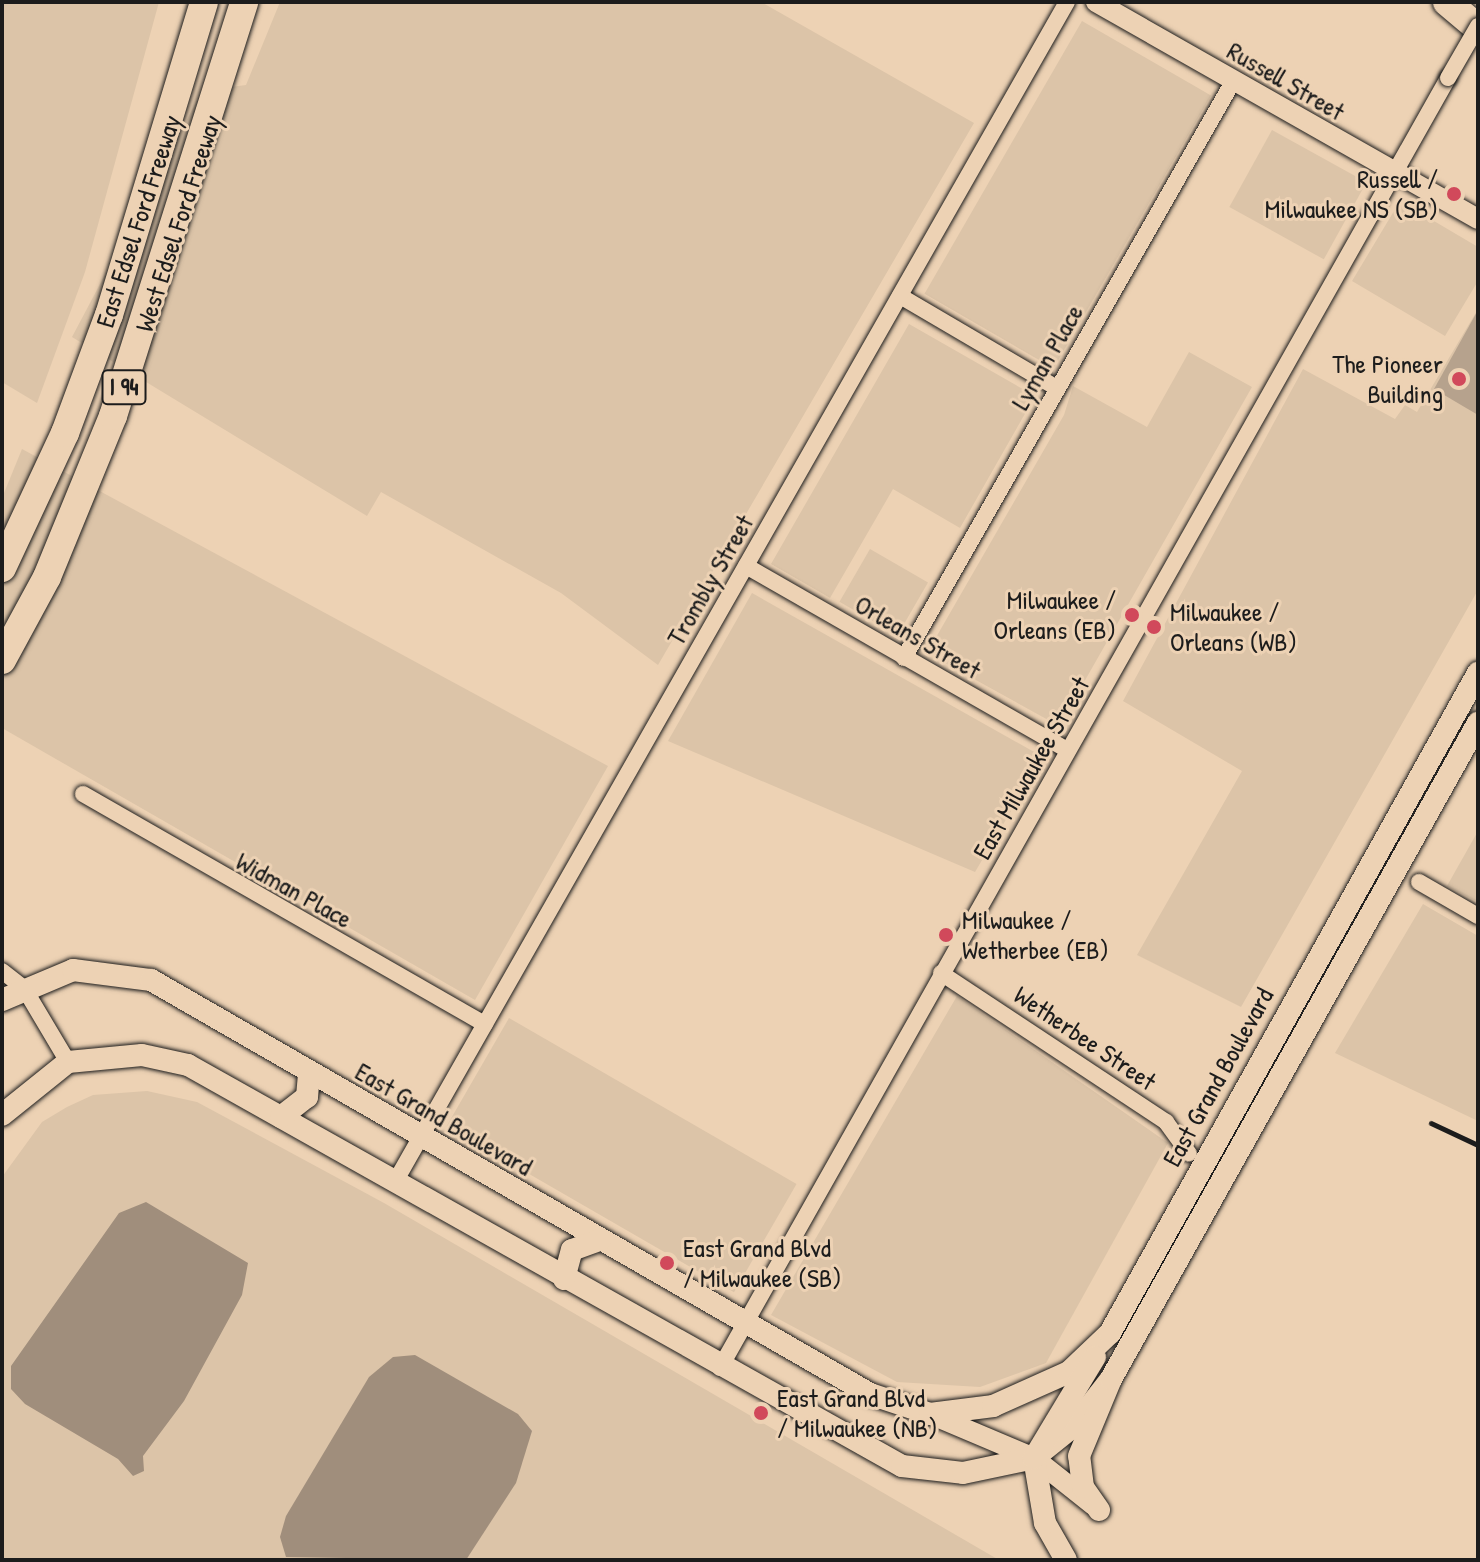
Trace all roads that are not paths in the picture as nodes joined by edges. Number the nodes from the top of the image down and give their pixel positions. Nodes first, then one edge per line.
1 (244, 2) edge
2 (259, 2) edge
3 (1067, 2) edge
4 (1096, 2) edge
5 (1447, 2) edge
6 (196, 21) edge
7 (1478, 27) edge
8 (236, 34) junction
9 (1234, 80) junction
10 (1394, 172) junction
11 (1478, 217) edge
12 (900, 296) junction
13 (1057, 388) junction
14 (41, 489) junction
15 (2, 557) edge
16 (746, 566) junction
17 (2, 568) edge
18 (904, 658) junction
19 (2, 660) edge
20 (1478, 673) edge
21 (1478, 723) edge
22 (1067, 750) junction
23 (83, 794) dead end
24 (1419, 882) dead end
25 (1478, 916) edge
26 (2, 971) edge
27 (941, 973) junction
28 (24, 988) junction
29 (2, 1000) edge
30 (485, 1024) junction
31 (68, 1062) junction
32 (309, 1072) junction
33 (2, 1115) edge
34 (281, 1117) junction
35 (420, 1138) junction
36 (1189, 1154) dead end
37 (395, 1182) junction
38 (600, 1240) junction
39 (564, 1279) junction
40 (744, 1323) junction
41 (1110, 1333) junction
42 (720, 1368) junction
43 (1111, 1379) junction
44 (930, 1414) junction
45 (1034, 1458) junction
46 (1099, 1510) joint
47 (1066, 1560) edge

1 - 8 highway, West Edsel Ford Freeway / I 94
2 - 8 highway
3 - 12 street, Trombly Street
4 - 9 street, Russell Street
5 - 7 highway
6 - 14 highway, East Edsel Ford Freeway / I 94
7 - 10 street, East Milwaukee Street, bridge
8 - 19 highway, West Edsel Ford Freeway / I 94
9 - 10 street, Russell Street
9 - 13 street, Lyman Place
10 - 11 street, Russell Street
10 - 22 street, East Milwaukee Street
12 - 13 street
12 - 16 street, Trombly Street
13 - 18 street, Lyman Place
14 - 15 highway
14 - 17 highway, East Edsel Ford Freeway / I 94
16 - 18 street, Orleans Street
16 - 30 street, Trombly Street
18 - 22 street, Orleans Street
20 - 41 main road, East Grand Boulevard
21 - 43 main road, East Grand Boulevard
22 - 27 street, East Milwaukee Street
23 - 30 street, Widman Place
24 - 25 street
26 - 28 street
27 - 36 street, Wetherbee Street
27 - 40 street, East Milwaukee Street
28 - 29 main road, East Grand Boulevard
28 - 31 street
28 - 32 main road, East Grand Boulevard
30 - 35 street, Trombly Street
31 - 33 main road
31 - 34 main road
32 - 34 main road
32 - 35 main road, East Grand Boulevard
34 - 37 main road
35 - 37 street, Trombly Street
35 - 38 main road, East Grand Boulevard
37 - 39 main road
38 - 39 main road
38 - 40 main road, East Grand Boulevard
39 - 42 main road
40 - 42 street, East Milwaukee Street
40 - 44 main road, East Grand Boulevard
41 - 44 main road, East Grand Boulevard
41 - 45 main road
42 - 45 main road
43 - 45 main road
43 - 46 main road
44 - 45 street
45 - 46 street
45 - 47 main road

